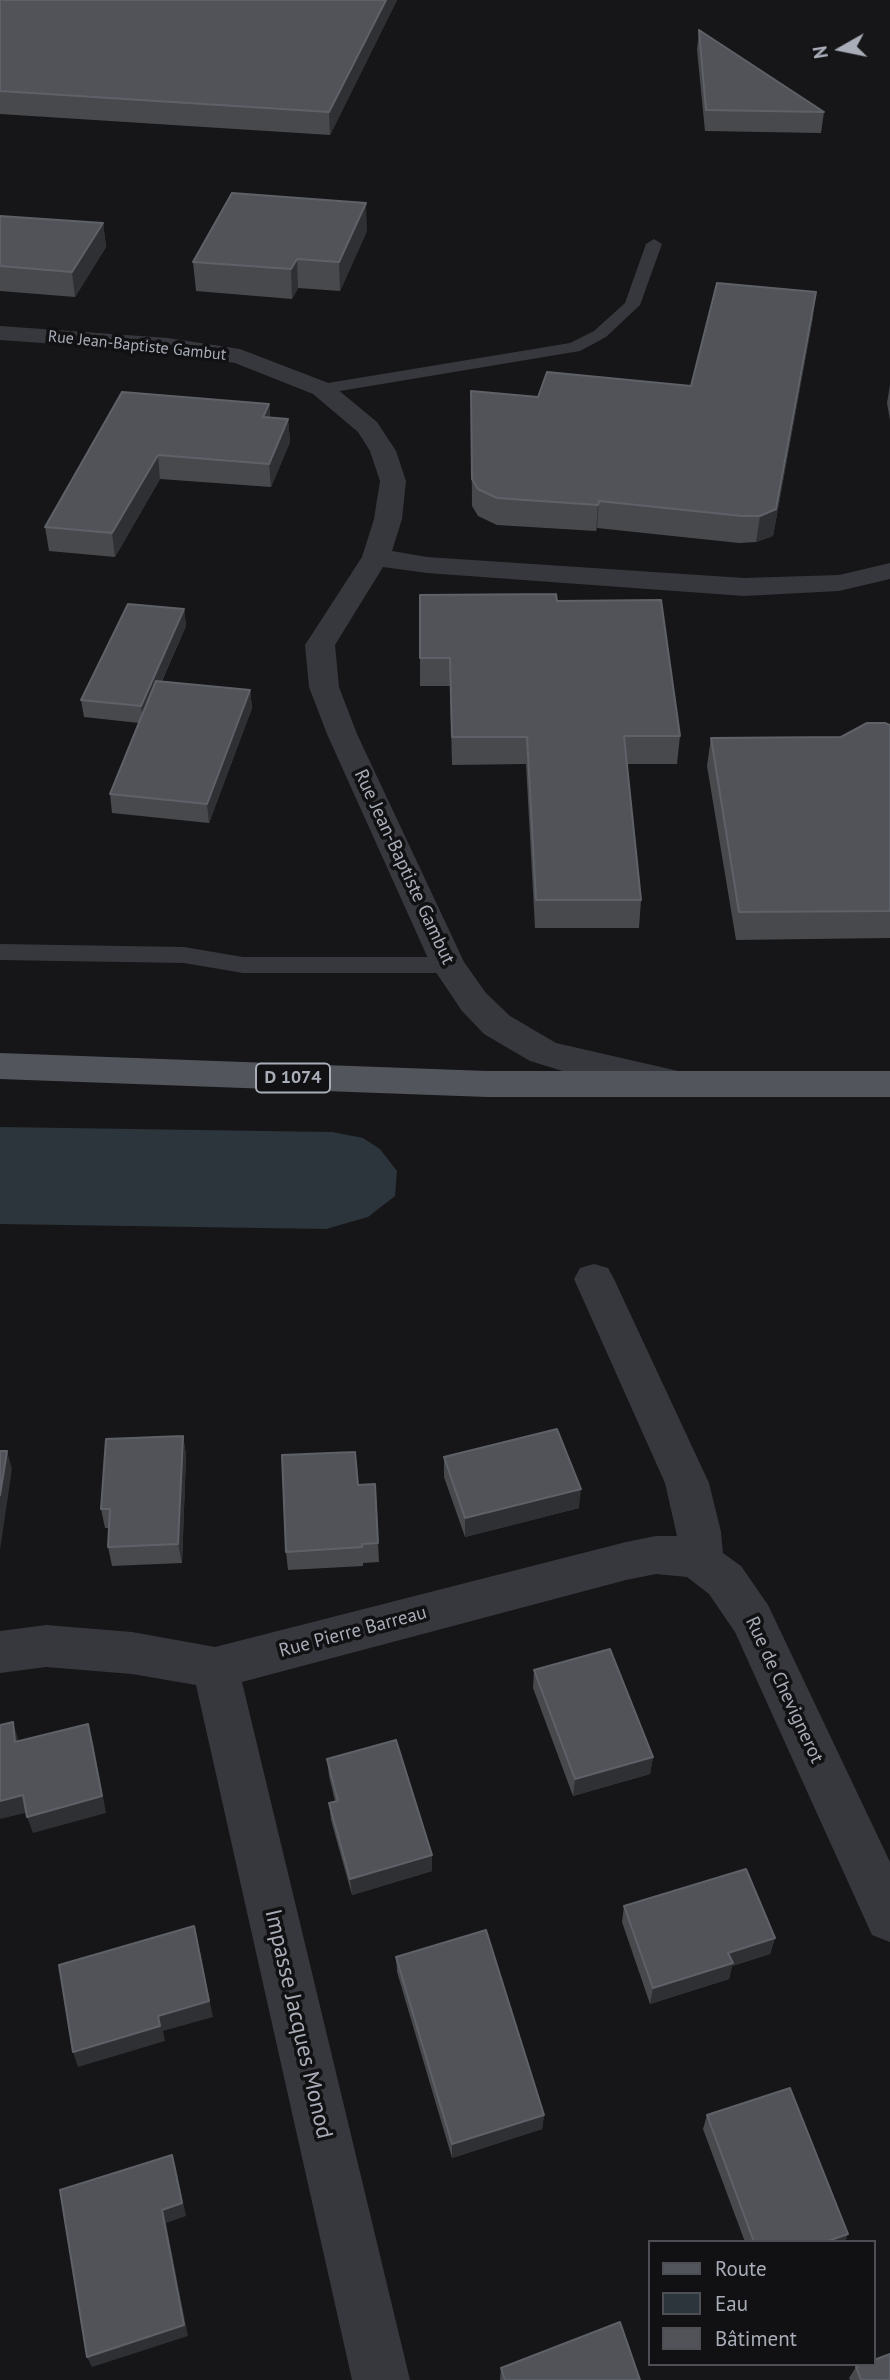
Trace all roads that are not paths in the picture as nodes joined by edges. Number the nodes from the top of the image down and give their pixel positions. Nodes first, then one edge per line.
1 (654, 244) dead end
2 (0, 333) edge
3 (322, 389) junction
4 (376, 557) junction
5 (890, 571) edge
6 (0, 952) edge
7 (448, 965) junction
8 (0, 1066) edge
9 (890, 1084) edge
10 (686, 1085) junction
11 (594, 1279) dead end
12 (701, 1562) junction
13 (0, 1652) edge
14 (215, 1668) junction
15 (890, 1917) edge
16 (381, 2380) edge

1 - 3 lane
2 - 3 street, Rue Jean-Baptiste Gambut
3 - 4 street, Rue Jean-Baptiste Gambut
4 - 5 street
4 - 7 street, Rue Jean-Baptiste Gambut
6 - 7 lane
7 - 10 street, Rue Jean-Baptiste Gambut
8 - 10 main road, D 1074
9 - 10 main road, D 1074
11 - 12 street
12 - 14 street, Rue Pierre Barreau
12 - 15 street, Rue de Chevignerot
13 - 14 street, Rue Pierre Barreau
14 - 16 street, Impasse Jacques Monod

